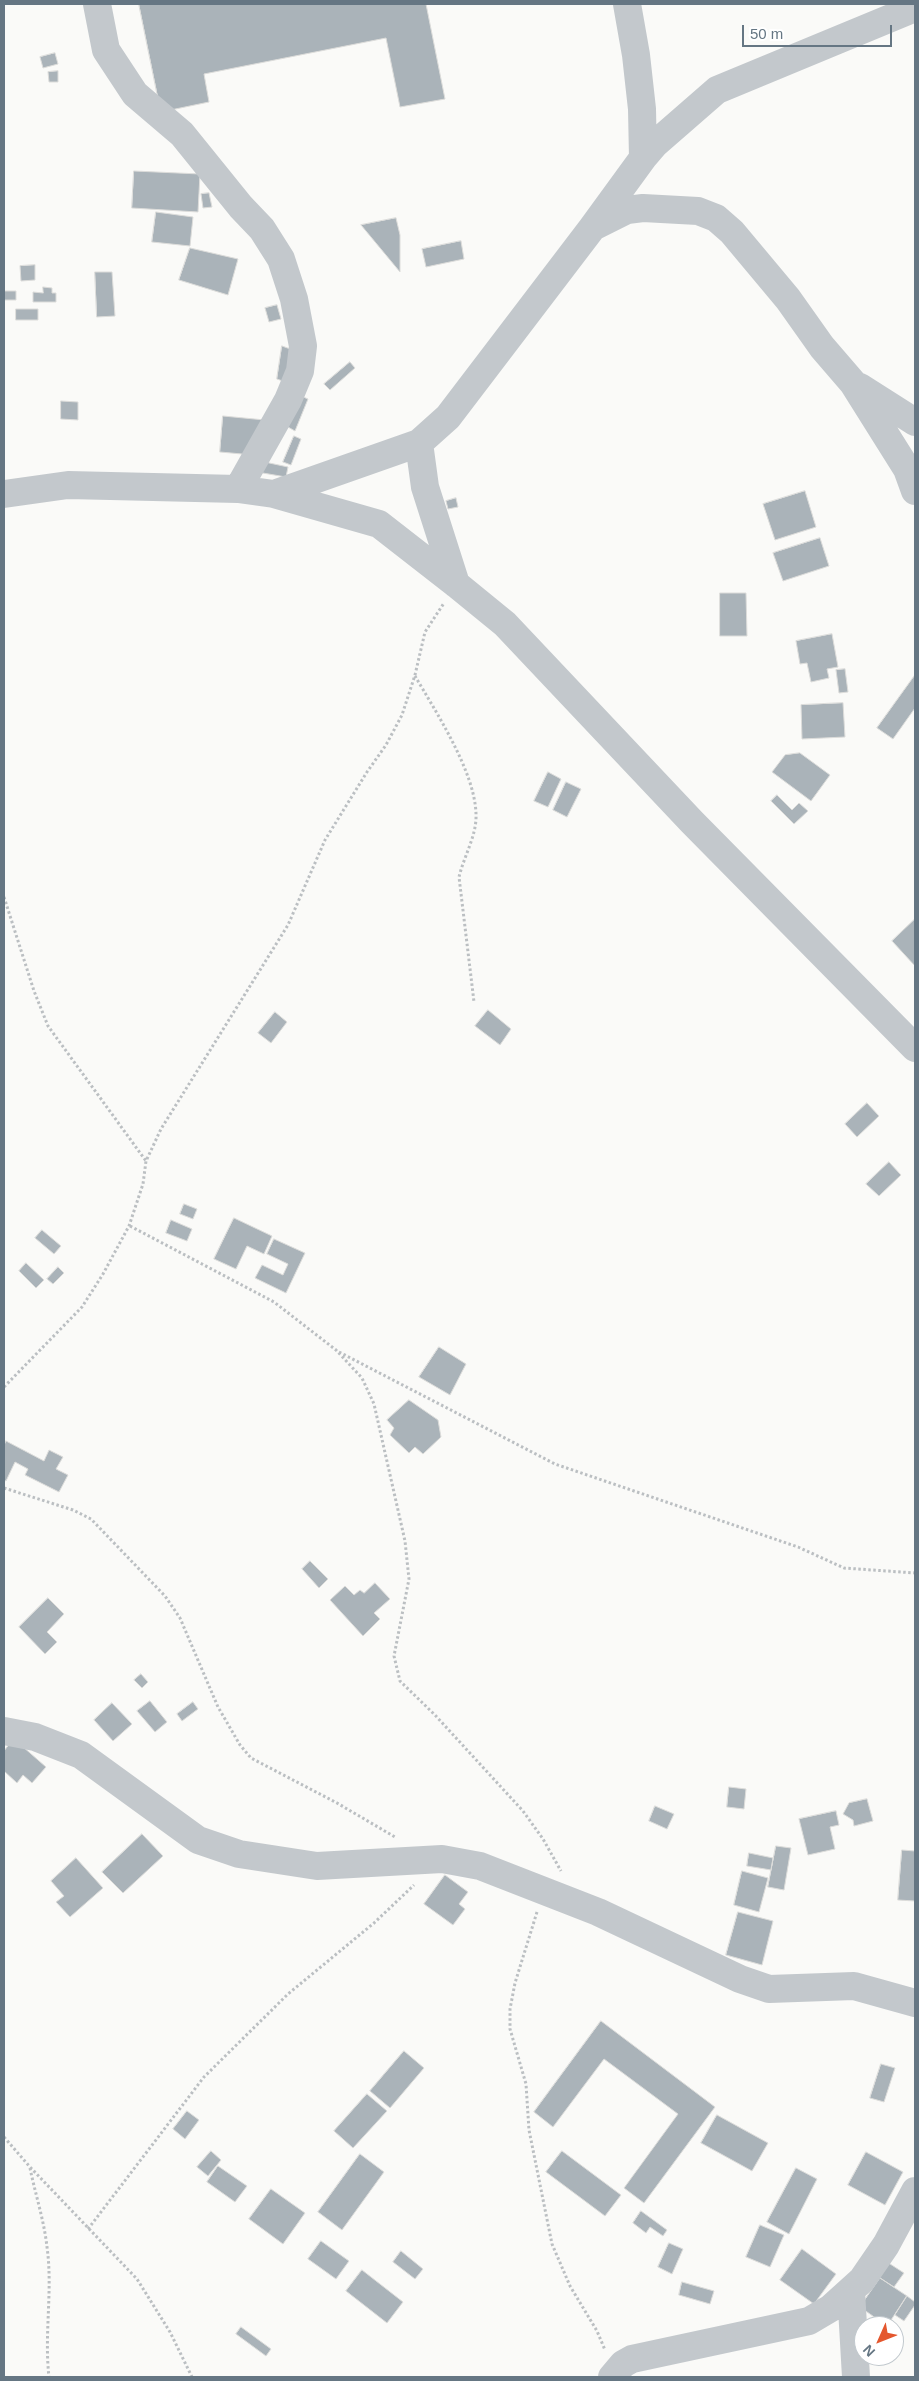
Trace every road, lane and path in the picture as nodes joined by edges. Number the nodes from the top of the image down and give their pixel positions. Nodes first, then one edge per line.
1 (97, 4) edge
2 (627, 4) edge
3 (915, 8) edge
4 (643, 158) junction
5 (592, 228) junction
6 (853, 383) junction
7 (915, 422) edge
8 (419, 443) junction
9 (238, 489) junction
10 (915, 491) edge
11 (4, 494) edge
12 (274, 494) junction
13 (456, 584) junction
14 (415, 676) junction
15 (4, 897) edge
16 (474, 1002) dead end
17 (915, 1048) edge
18 (146, 1161) junction
19 (130, 1226) junction
20 (336, 1350) junction
21 (4, 1388) edge
22 (4, 1488) edge
23 (915, 1573) edge
24 (4, 1731) edge
25 (400, 1840) dead end
26 (414, 1884) dead end
27 (555, 1884) junction
28 (915, 2003) edge
29 (4, 2137) edge
30 (30, 2167) junction
31 (915, 2191) edge
32 (88, 2229) junction
33 (851, 2291) junction
34 (614, 2375) edge
35 (49, 2377) edge
36 (192, 2377) edge
37 (856, 2377) edge

1 - 9 street
2 - 4 street
3 - 4 street
4 - 5 street
5 - 6 street
5 - 8 street
6 - 7 street
6 - 10 street
8 - 12 street
8 - 13 street
9 - 11 street
9 - 12 street
12 - 13 street
13 - 14 path
13 - 17 street
14 - 16 path
14 - 18 path
15 - 18 path
18 - 19 path
19 - 20 path
19 - 21 path
20 - 23 path
20 - 27 path
22 - 25 path
24 - 27 street
26 - 32 path
27 - 28 street
27 - 34 path
29 - 30 path
30 - 32 path
30 - 35 path
31 - 33 street
32 - 36 path
33 - 34 street
33 - 37 street

